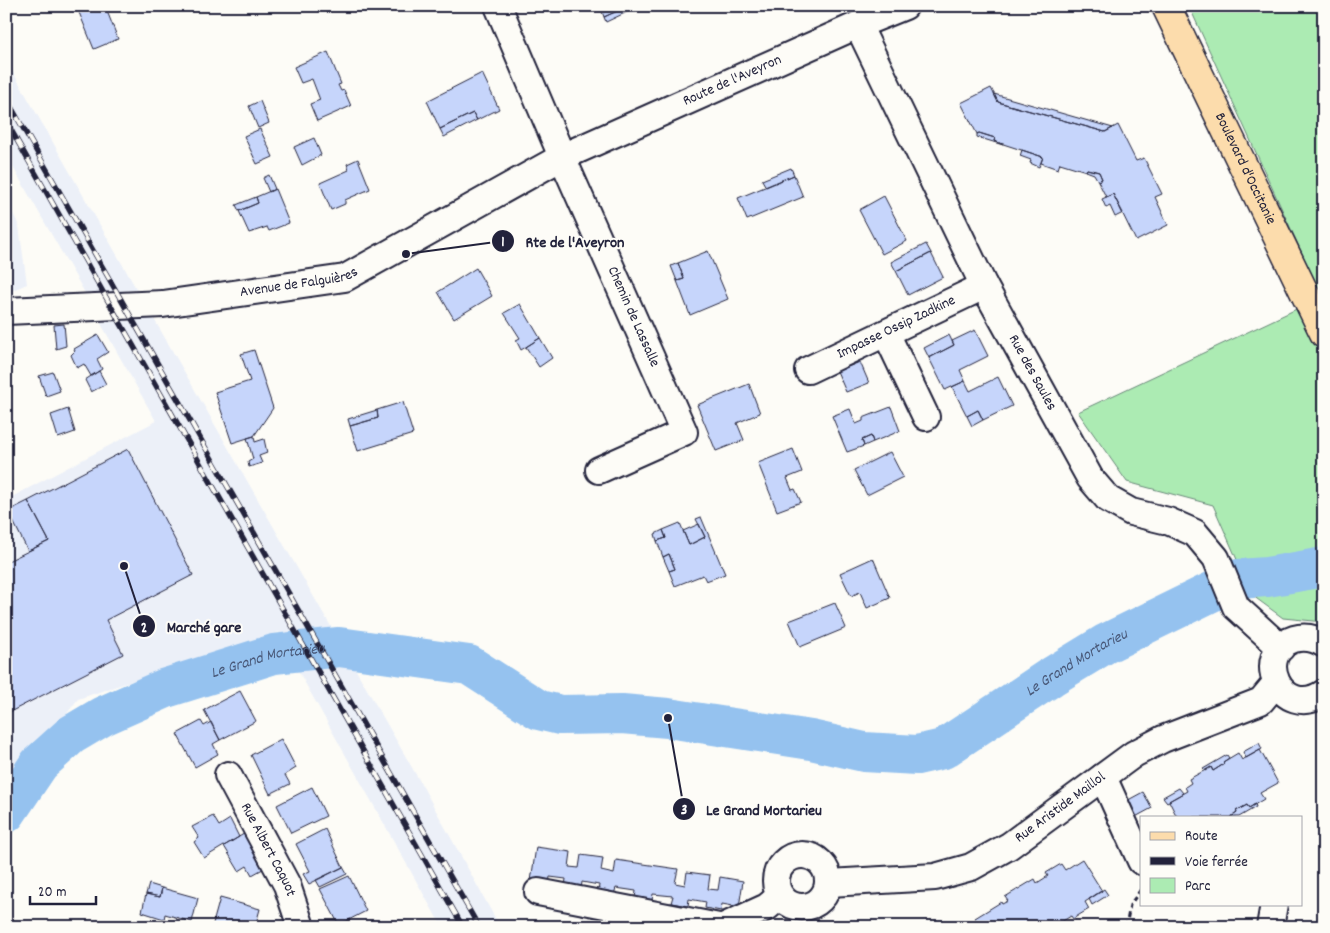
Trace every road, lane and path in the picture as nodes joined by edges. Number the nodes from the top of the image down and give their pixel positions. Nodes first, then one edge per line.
1 (498, 6) edge
2 (905, 6) edge
3 (1166, 6) edge
4 (858, 24) junction
5 (562, 157) junction
6 (984, 286) junction
7 (6, 311) edge
8 (886, 333) junction
9 (1324, 333) edge
10 (808, 370) dead end
11 (926, 417) dead end
12 (599, 470) dead end
13 (1324, 644) edge
14 (1281, 648) junction
15 (1276, 683) junction
16 (1322, 699) edge
17 (228, 775) dead end
18 (1103, 777) junction
19 (1140, 859) edge
20 (829, 883) junction
21 (1140, 890) edge
22 (538, 892) dead end
23 (1274, 906) edge
24 (798, 910) edge
25 (673, 922) edge
26 (301, 927) edge
27 (719, 927) edge
28 (723, 927) edge
29 (1126, 927) edge
30 (1270, 927) edge

1 - 5 street, Chemin de Lassalle
2 - 4 street, Route de l'Aveyron
3 - 9 main road, Boulevard d'Occitanie
4 - 5 street, Route de l'Aveyron
4 - 6 street, Rue des Saules
5 - 7 street, Avenue de Falguières
5 - 12 street, Chemin de Lassalle
6 - 8 street, Impasse Ossip Zadkine
6 - 14 street, Rue des Saules
8 - 10 street, Impasse Ossip Zadkine
8 - 11 street
13 - 14 street
14 - 15 street
15 - 16 street
15 - 18 street, Rue Aristide Maillol
17 - 26 street, Rue Albert Caquot
18 - 19 street
18 - 20 street, Rue Aristide Maillol
20 - 24 street
20 - 24 street
21 - 29 path
22 - 25 street
23 - 30 street
24 - 28 street
25 - 27 street

